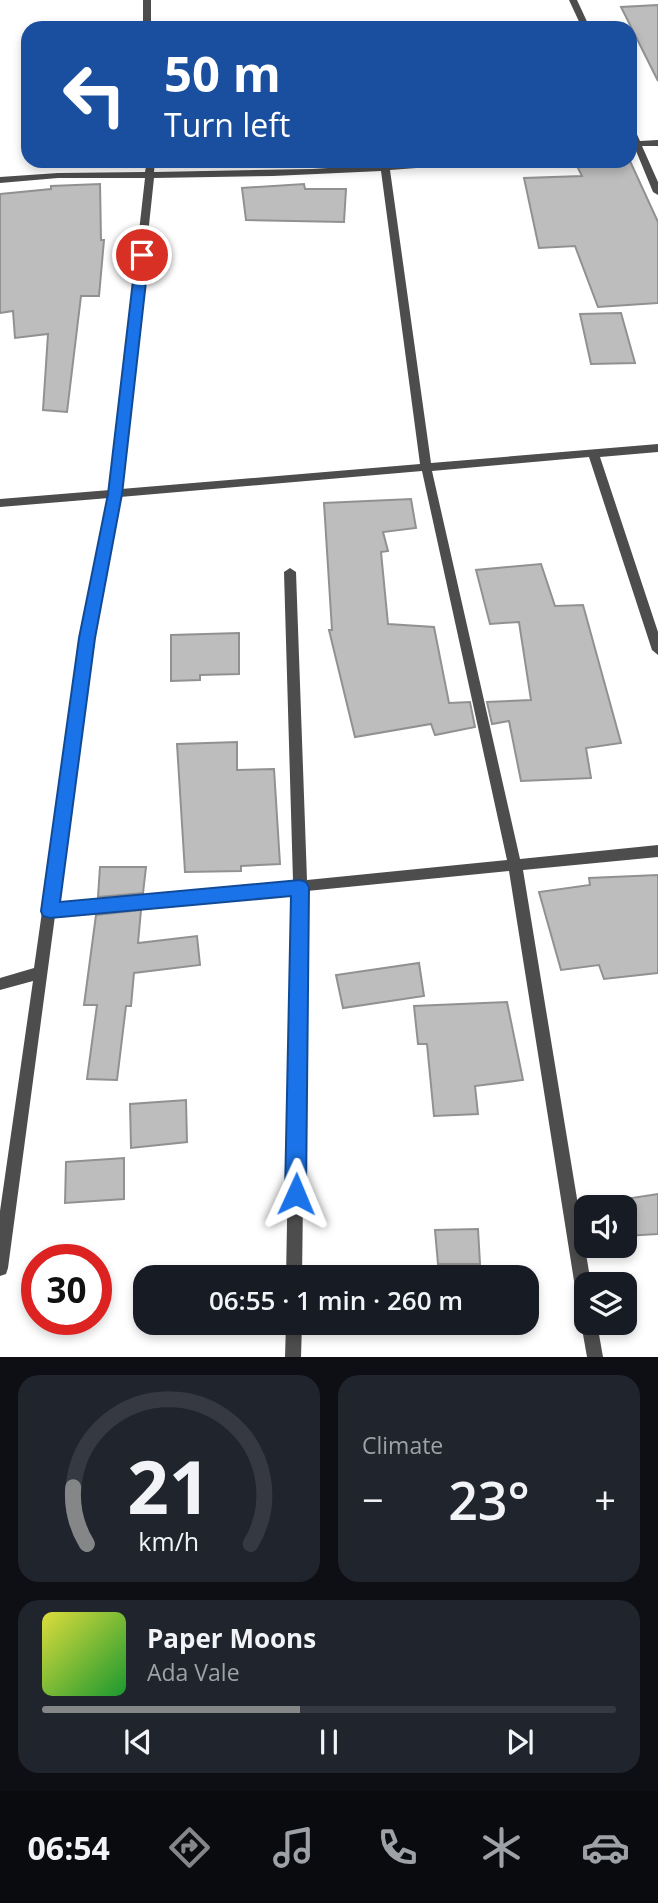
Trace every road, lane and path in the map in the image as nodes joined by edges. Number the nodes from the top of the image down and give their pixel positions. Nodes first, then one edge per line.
1 (146, 0) edge
2 (573, 0) edge
3 (147, 21) edge
4 (583, 21) edge
5 (658, 143) edge
6 (637, 144) edge
7 (637, 150) edge
8 (152, 168) edge
9 (404, 168) edge
10 (385, 170) junction
11 (152, 175) junction
12 (0, 180) edge
13 (658, 192) edge
14 (658, 448) edge
15 (593, 453) junction
16 (426, 467) junction
17 (115, 494) junction
18 (0, 503) edge
19 (290, 572) dead end
20 (658, 650) edge
21 (658, 850) edge
22 (515, 864) junction
23 (300, 887) junction
24 (50, 911) junction
25 (41, 972) junction
26 (0, 984) edge
27 (294, 1265) edge
28 (0, 1268) edge
29 (581, 1272) edge
30 (294, 1335) edge
31 (591, 1335) edge
32 (293, 1357) edge
33 (594, 1357) edge

1 - 3 street
2 - 4 street
5 - 6 street
7 - 13 street
8 - 11 street
9 - 10 street
10 - 11 street
10 - 16 street
11 - 12 street
11 - 17 street
14 - 15 street
15 - 16 street
15 - 20 street
16 - 17 street
16 - 22 street
17 - 18 street
17 - 24 street
19 - 23 street
21 - 22 street
22 - 23 street
22 - 29 street
23 - 24 street
23 - 27 street
24 - 25 street
25 - 26 street
25 - 28 street
30 - 32 street
31 - 33 street

